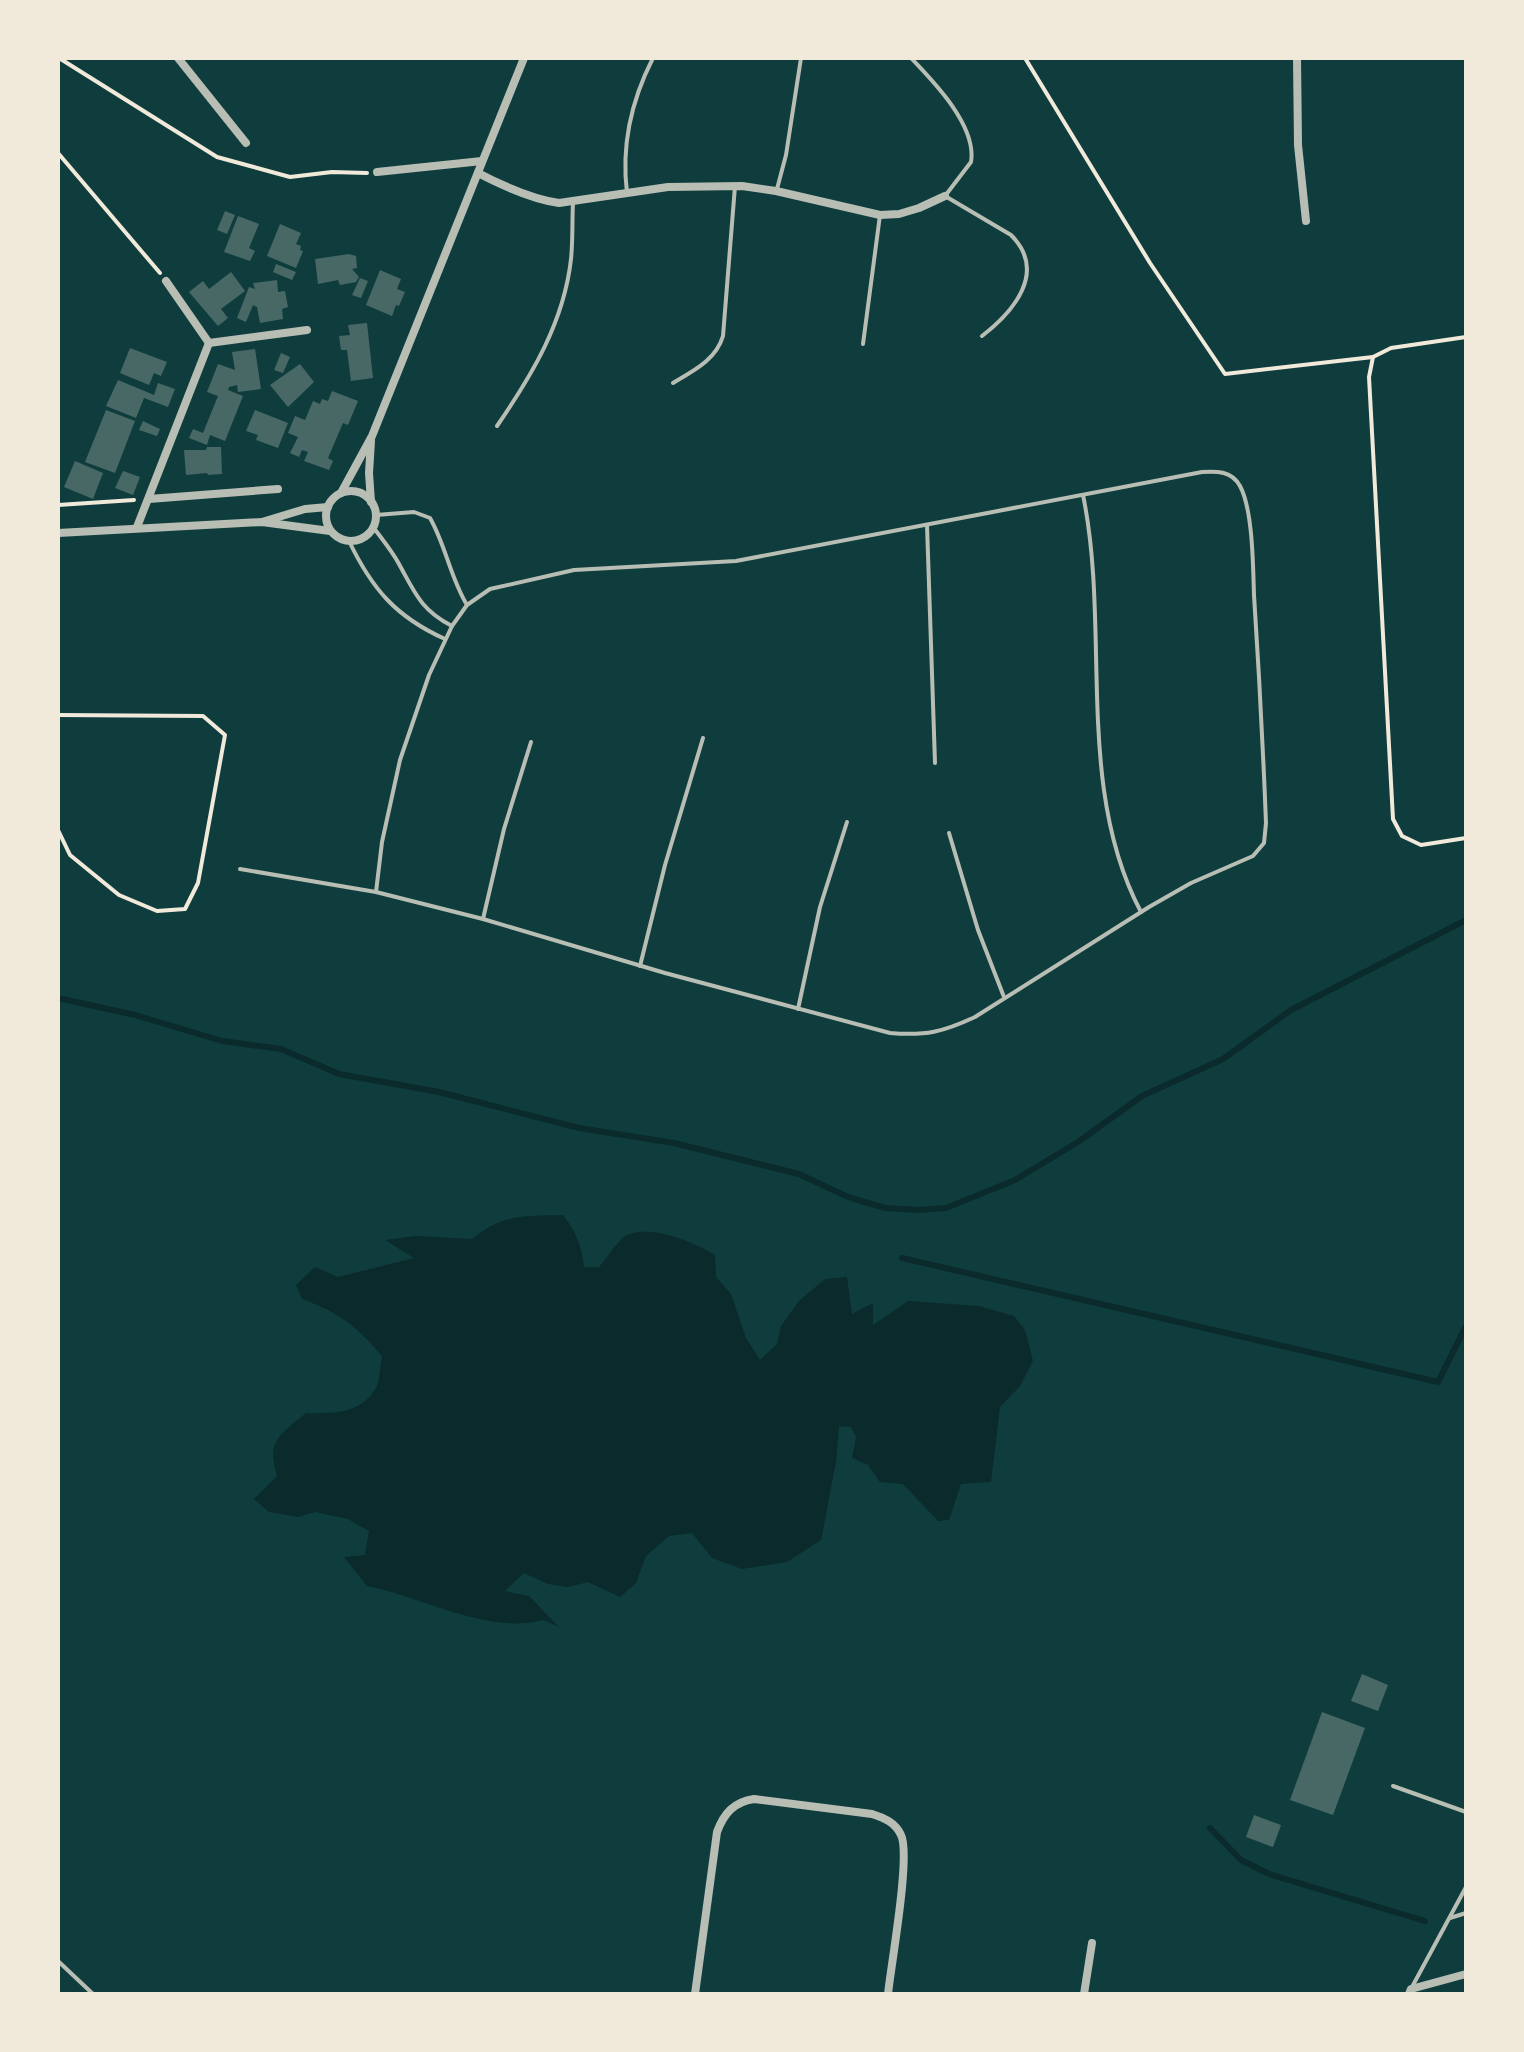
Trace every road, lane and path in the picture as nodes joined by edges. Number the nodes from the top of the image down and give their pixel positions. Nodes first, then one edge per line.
1 (59, 58) edge
2 (178, 58) edge
3 (524, 58) edge
4 (653, 58) edge
5 (801, 58) edge
6 (911, 58) edge
7 (1025, 58) edge
8 (1297, 58) edge
9 (246, 143) dead end
10 (58, 153) edge
11 (482, 161) junction
12 (377, 172) joint
13 (478, 173) junction
14 (735, 186) junction
15 (776, 191) junction
16 (627, 193) junction
17 (945, 196) junction
18 (573, 203) junction
19 (880, 215) junction
20 (1306, 221) dead end
21 (166, 281) joint
22 (307, 330) dead end
23 (982, 336) dead end
24 (1466, 337) edge
25 (209, 343) junction
26 (863, 344) dead end
27 (1373, 357) junction
28 (673, 383) dead end
29 (497, 426) dead end
30 (372, 436) junction
31 (278, 489) dead end
32 (341, 493) junction
33 (1083, 495) junction
34 (149, 499) junction
35 (371, 502) junction
36 (58, 505) edge
37 (328, 507) junction
38 (376, 515) junction
39 (262, 522) junction
40 (927, 525) junction
41 (137, 527) junction
42 (373, 527) junction
43 (330, 531) junction
44 (58, 533) edge
45 (349, 541) junction
46 (467, 605) junction
47 (452, 626) junction
48 (445, 639) junction
49 (58, 715) edge
50 (703, 738) dead end
51 (531, 742) dead end
52 (935, 763) dead end
53 (847, 822) dead end
54 (58, 830) edge
55 (949, 833) dead end
56 (1466, 838) edge
57 (240, 869) dead end
58 (376, 892) junction
59 (1141, 912) junction
60 (483, 919) junction
61 (640, 966) junction
62 (1004, 997) junction
63 (798, 1009) junction
64 (1393, 1786) dead end
65 (1466, 1812) edge
66 (1466, 1887) edge
67 (1466, 1913) edge
68 (1448, 1918) junction
69 (1092, 1943) dead end
70 (58, 1961) edge
71 (1466, 1974) edge
72 (1410, 1992) edge
73 (93, 1994) edge
74 (695, 1994) edge
75 (888, 1994) edge
76 (1084, 1994) edge

1 - 12 path
2 - 9 street
3 - 11 street
4 - 16 lane
5 - 15 lane
6 - 17 lane
7 - 27 path
8 - 20 street
10 - 21 path
11 - 12 street
11 - 13 street
13 - 18 street
13 - 30 street
14 - 15 street
14 - 16 street
14 - 28 lane
15 - 19 street
16 - 18 street
17 - 19 street
17 - 23 lane
18 - 29 lane
19 - 26 lane
21 - 25 street
22 - 25 street
24 - 27 path
25 - 34 street
27 - 56 path
30 - 32 street
30 - 35 street
31 - 34 street
32 - 35 street
32 - 37 street
33 - 40 lane
33 - 59 lane
33 - 59 lane
34 - 36 path
34 - 41 street
35 - 38 street
37 - 39 street
37 - 43 street
38 - 42 street
38 - 46 lane
39 - 41 street
39 - 43 street
40 - 46 lane
40 - 52 lane
41 - 44 street
42 - 45 street
42 - 47 lane
43 - 45 street
45 - 48 lane
46 - 47 lane
47 - 48 lane
48 - 58 lane
49 - 54 path
50 - 61 lane
51 - 60 lane
53 - 63 lane
55 - 62 lane
57 - 58 lane
58 - 60 lane
59 - 62 lane
60 - 61 lane
61 - 63 lane
62 - 63 lane
64 - 65 lane
66 - 68 lane
67 - 68 lane
68 - 72 lane
69 - 76 street
70 - 73 lane
71 - 72 street
74 - 75 street

